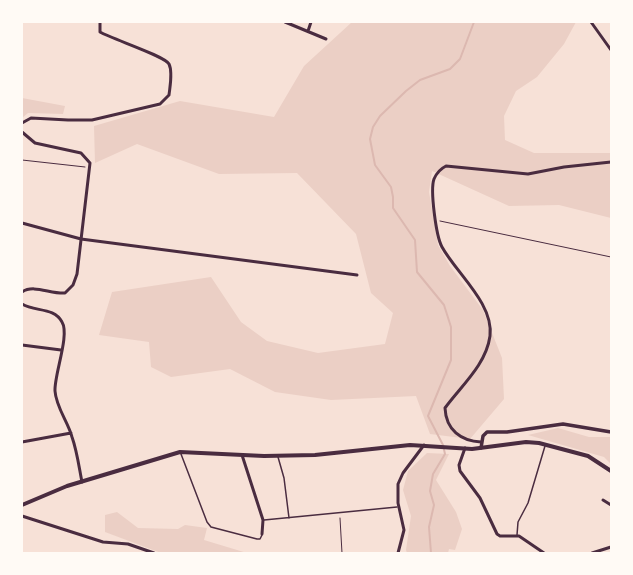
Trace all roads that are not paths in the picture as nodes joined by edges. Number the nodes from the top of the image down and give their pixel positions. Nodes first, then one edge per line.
1 (100, 22) edge
2 (285, 22) edge
3 (311, 22) edge
4 (591, 22) edge
5 (308, 31) junction
6 (326, 39) dead end
7 (611, 50) edge
8 (22, 123) edge
9 (22, 132) edge
10 (611, 162) edge
11 (22, 223) edge
12 (81, 238) junction
13 (357, 275) dead end
14 (22, 292) edge
15 (22, 304) edge
16 (22, 345) edge
17 (61, 350) junction
18 (611, 432) edge
19 (71, 433) junction
20 (22, 442) edge
21 (481, 442) junction
22 (546, 444) junction
23 (424, 445) junction
24 (465, 448) junction
25 (481, 448) junction
26 (180, 452) junction
27 (242, 455) junction
28 (277, 456) junction
29 (611, 470) edge
30 (82, 482) junction
31 (603, 500) dead end
32 (22, 505) edge
33 (611, 505) edge
34 (399, 507) junction
35 (22, 516) edge
36 (289, 518) junction
37 (263, 520) junction
38 (262, 534) joint
39 (517, 535) junction
40 (611, 547) edge
41 (154, 553) edge
42 (398, 553) edge
43 (544, 553) edge
44 (592, 553) edge

1 - 8 street
2 - 5 street
3 - 5 street
4 - 7 street
5 - 6 street
9 - 12 street
10 - 21 street
11 - 12 street
12 - 13 street
12 - 14 street
15 - 17 street
16 - 17 street
17 - 19 street
18 - 21 street
19 - 20 street
19 - 30 street
21 - 25 street
22 - 25 main road
22 - 29 main road
22 - 39 lane
23 - 24 main road
23 - 28 main road
23 - 34 street
24 - 25 main road
24 - 39 street
26 - 27 main road
26 - 30 main road
26 - 38 lane
27 - 28 main road
27 - 37 street
28 - 36 lane
30 - 32 main road
31 - 33 street
34 - 36 lane
34 - 42 street
35 - 41 street
36 - 37 lane
37 - 38 street
39 - 43 street
40 - 44 street

